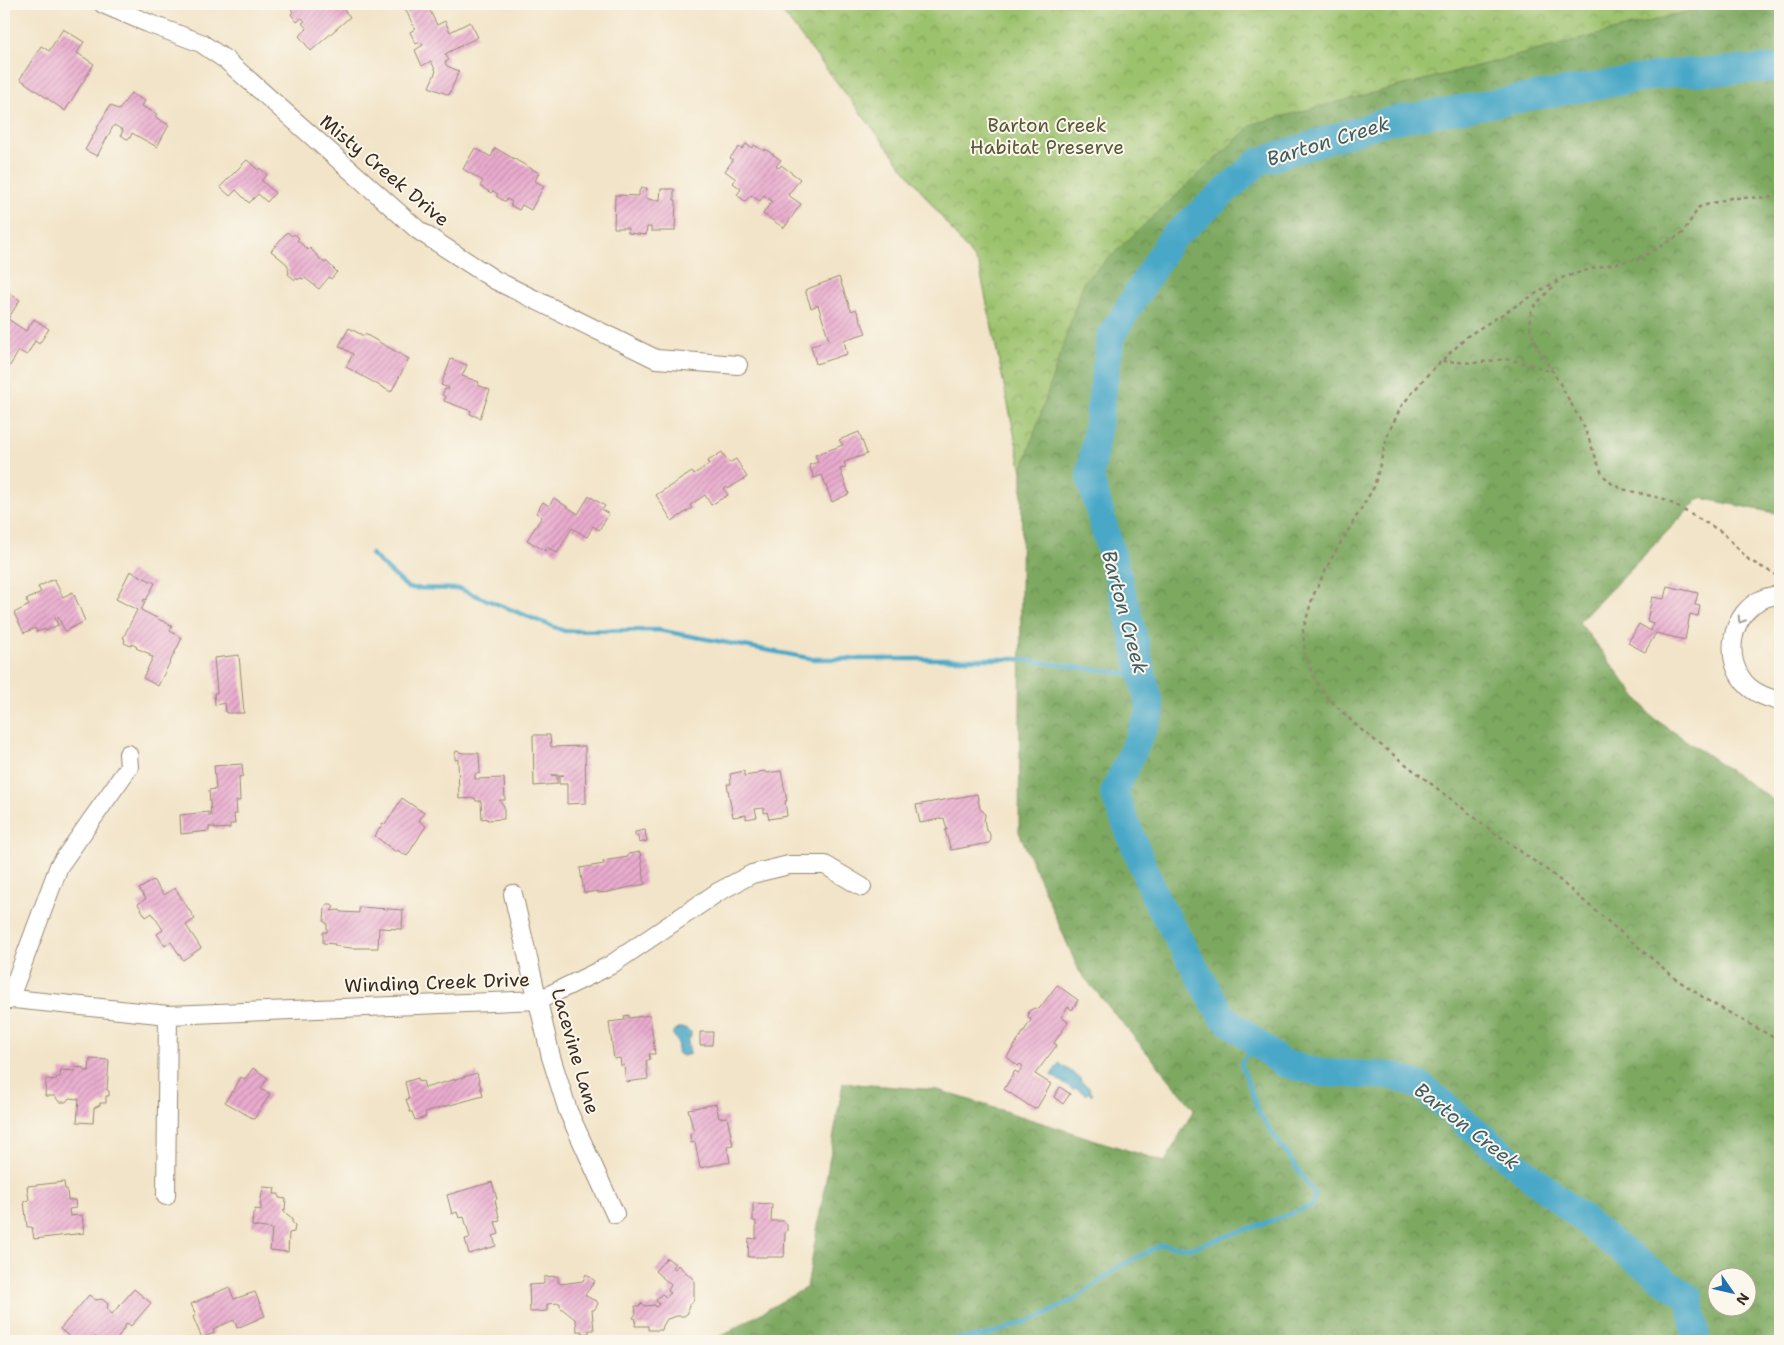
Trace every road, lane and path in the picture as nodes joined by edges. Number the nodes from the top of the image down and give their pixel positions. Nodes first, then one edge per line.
1 (103, 4) edge
2 (1780, 197) edge
3 (1560, 278) junction
4 (1442, 361) junction
5 (738, 365) dead end
6 (1553, 372) junction
7 (1780, 577) edge
8 (1780, 594) edge
9 (1780, 701) edge
10 (128, 754) dead end
11 (862, 887) dead end
12 (513, 894) dead end
13 (6, 999) edge
14 (539, 1000) junction
15 (168, 1015) junction
16 (1780, 1041) edge
17 (166, 1196) dead end
18 (615, 1214) dead end

1 - 5 street, Misty Creek Drive
2 - 3 path
3 - 4 path
3 - 6 path
4 - 6 path
4 - 16 path
6 - 7 path
8 -> 9 street
10 - 13 street
11 - 14 street, Winding Creek Drive
12 - 14 street, Lacevine Lane
13 - 15 street, Winding Creek Drive
14 - 15 street, Winding Creek Drive
14 - 18 street, Lacevine Lane
15 - 17 street

